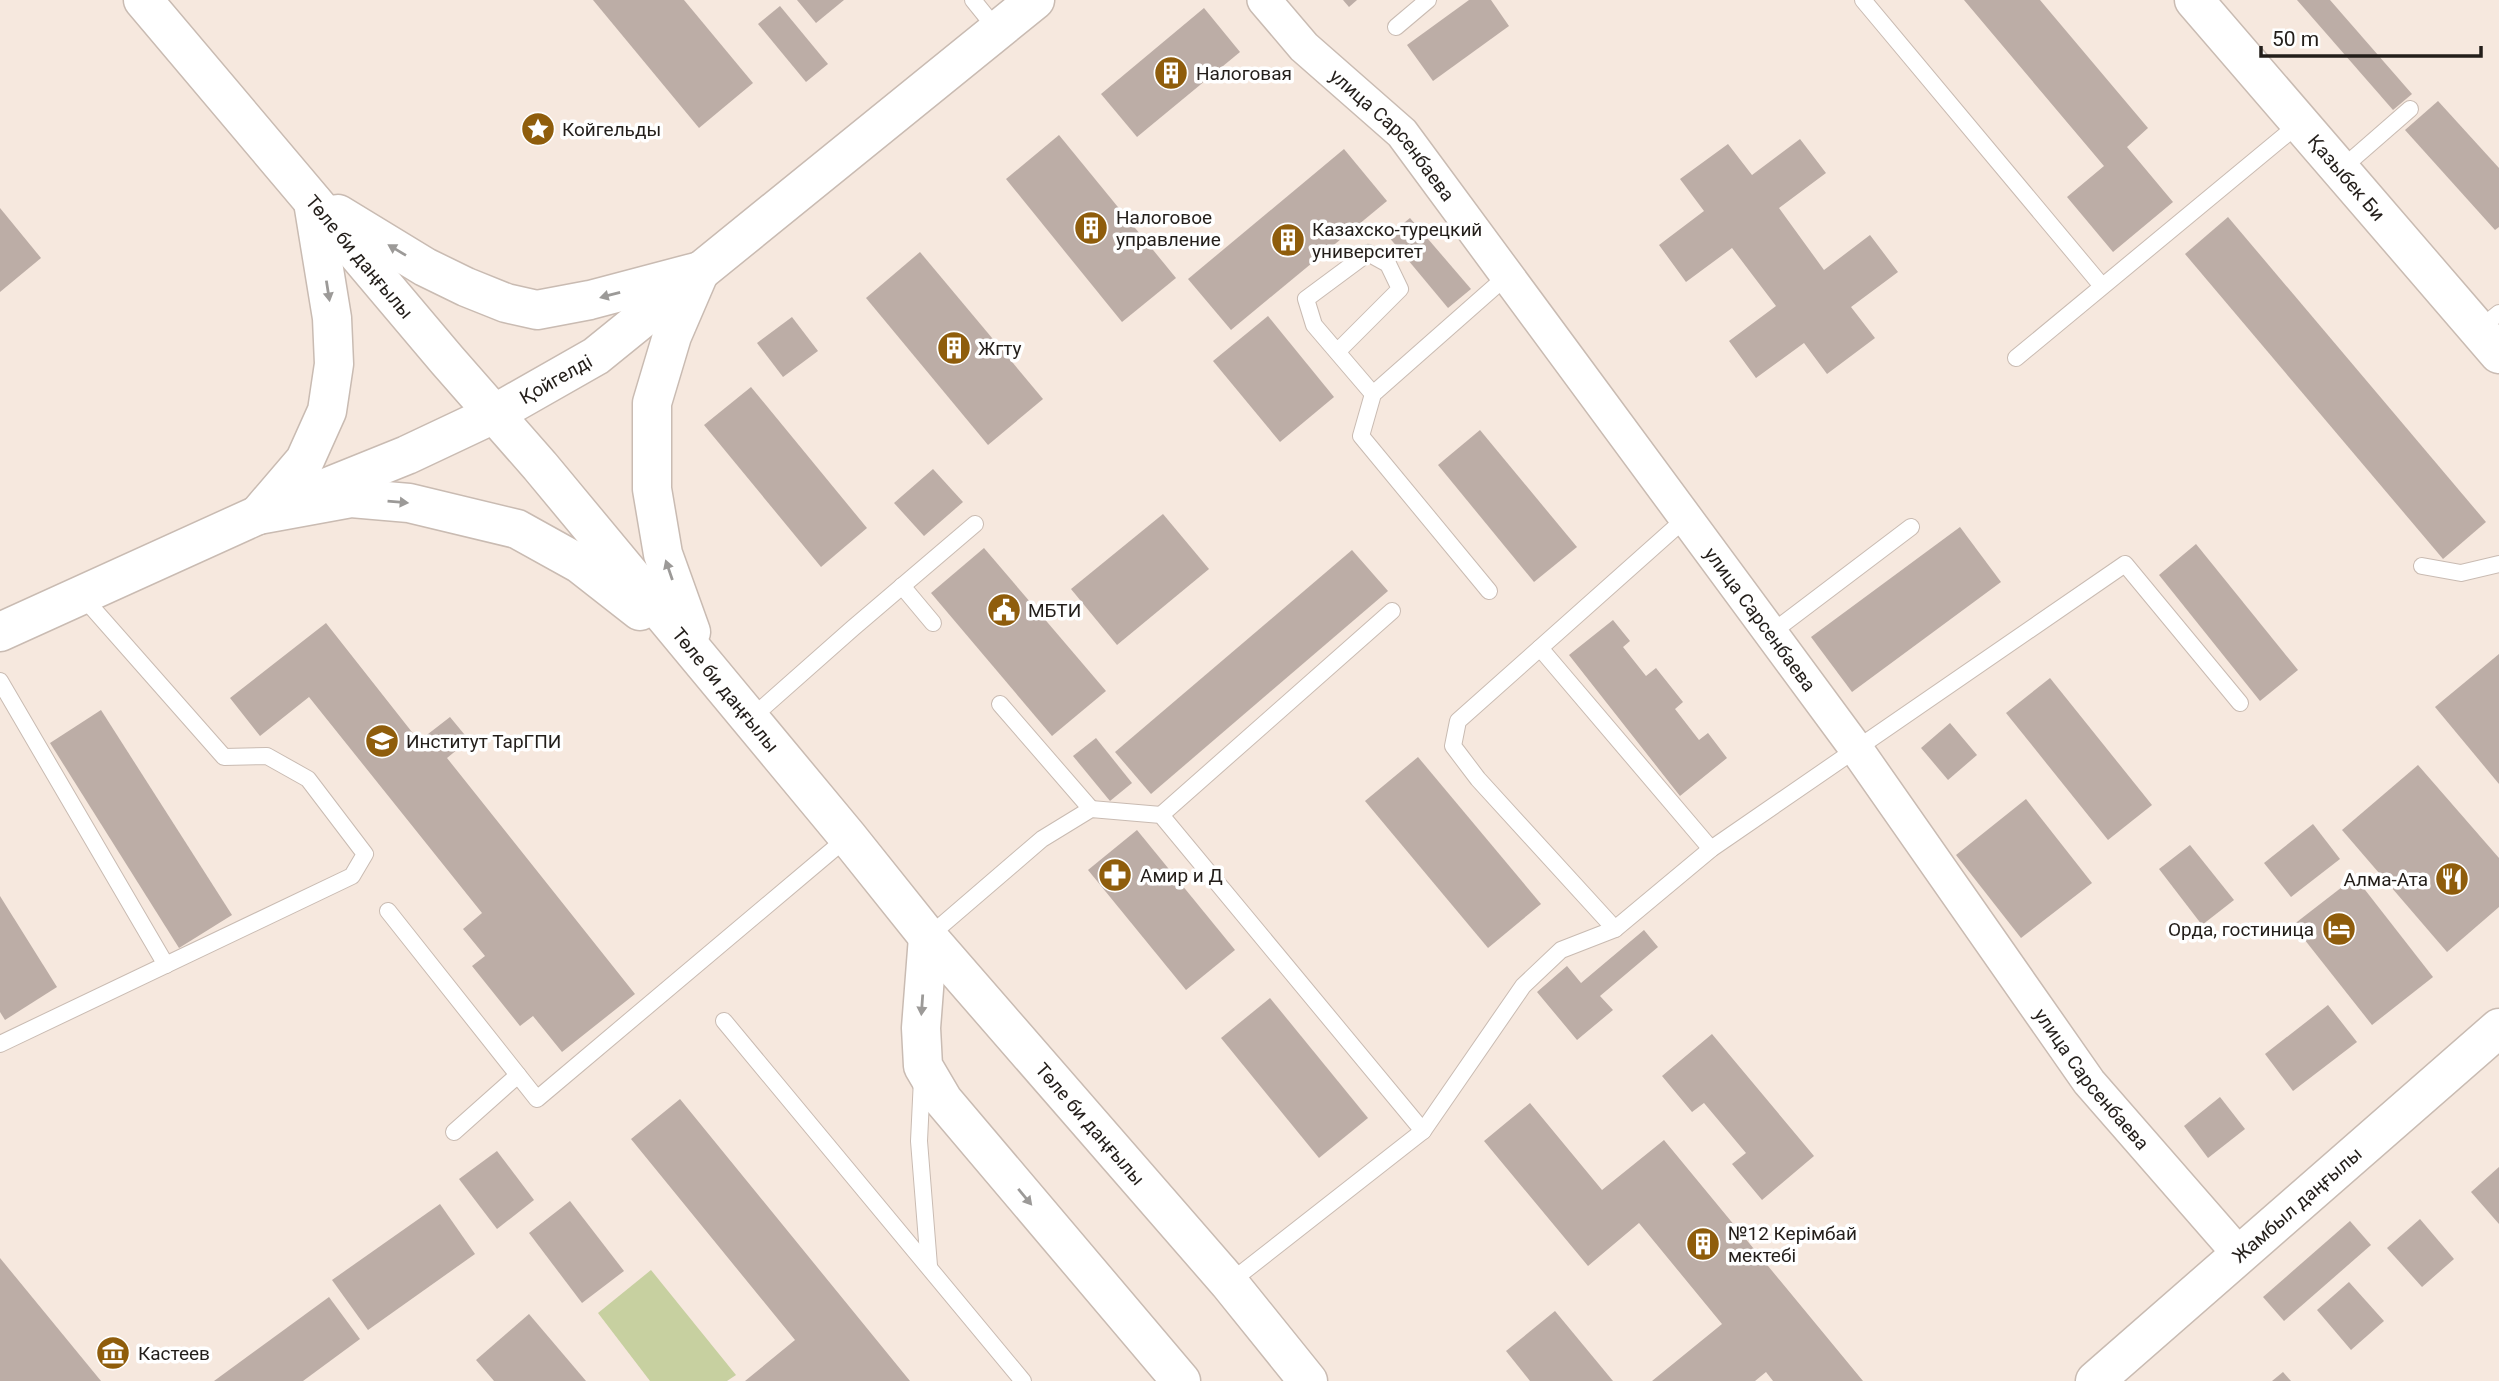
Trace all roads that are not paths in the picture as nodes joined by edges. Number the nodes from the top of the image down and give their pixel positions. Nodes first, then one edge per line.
1 (143, 0) edge
2 (973, 0) edge
3 (1035, 0) edge
4 (1264, 0) edge
5 (1428, 0) edge
6 (1863, 0) edge
7 (2194, 0) edge
8 (1396, 27) dead end
9 (999, 31) junction
10 (2410, 109) dead end
11 (2300, 123) junction
12 (2340, 170) junction
13 (312, 199) junction
14 (700, 271) junction
15 (1508, 275) junction
16 (2102, 286) junction
17 (2492, 332) edge
18 (1337, 352) junction
19 (2016, 358) dead end
20 (1373, 394) junction
21 (494, 414) junction
22 (258, 515) junction
23 (1686, 518) junction
24 (975, 524) dead end
25 (1911, 527) dead end
26 (2499, 564) edge
27 (2422, 566) dead end
28 (902, 586) junction
29 (1489, 590) dead end
30 (82, 596) junction
31 (1392, 611) dead end
32 (933, 624) dead end
33 (0, 632) edge
34 (1771, 633) junction
35 (1540, 648) junction
36 (699, 657) junction
37 (0, 681) edge
38 (2240, 703) dead end
39 (1000, 704) dead end
40 (749, 720) junction
41 (1857, 750) junction
42 (1091, 809) junction
43 (1161, 815) junction
44 (848, 837) junction
45 (1711, 849) junction
46 (388, 911) dead end
47 (1615, 929) junction
48 (928, 937) junction
49 (166, 965) junction
50 (724, 1021) dead end
51 (2499, 1028) edge
52 (0, 1045) edge
53 (923, 1066) junction
54 (518, 1074) junction
55 (1423, 1131) junction
56 (454, 1132) dead end
57 (2240, 1255) junction
58 (929, 1266) junction
59 (1229, 1283) junction
60 (1279, 1342) junction
61 (1023, 1381) edge
62 (1181, 1381) edge
63 (1308, 1381) edge
64 (1319, 1381) edge
65 (2095, 1381) edge

1 - 13 main road, Төле би даңғылы
2 - 9 lane
3 - 9 main road, Қойгелді
4 - 15 street, улица Сарсенбаева
5 - 8 lane
6 - 16 lane
7 - 11 main road, Қазыбек Би
9 - 14 main road, Қойгелді
10 - 12 lane
11 - 12 main road, Қазыбек Би
11 - 16 lane
12 - 17 main road, Қазыбек Би
14 -> 13 main road
13 - 21 main road, Төле би даңғылы
13 -> 22 main road
14 - 21 main road, Қойгелді
36 -> 14 main road
15 - 20 lane
15 - 23 street, улица Сарсенбаева
16 - 19 lane
18 - 18 lane
18 - 20 lane
20 - 29 lane
21 - 22 main road, Қойгелді
21 - 36 main road, Төле би даңғылы
22 - 30 main road, Қойгелді
22 -> 36 main road
23 - 34 street, улица Сарсенбаева
23 - 35 lane
24 - 28 lane
25 - 34 lane
26 - 27 lane
28 - 32 lane
28 - 40 lane
30 - 33 main road, Қойгелді
30 - 49 lane
31 - 43 lane
34 - 41 street, улица Сарсенбаева
35 - 45 lane
35 - 47 lane
36 - 40 main road, Төле би даңғылы
37 - 49 lane
38 - 41 lane
39 - 42 lane
40 - 44 main road, Төле би даңғылы
41 - 45 lane
41 - 57 street, улица Сарсенбаева
42 - 43 lane
42 - 48 lane
43 - 55 lane
44 - 48 main road, Төле би даңғылы
44 - 54 lane
45 - 47 lane
46 - 54 lane
47 - 55 lane
48 -> 53 main road
48 - 59 main road, Төле би даңғылы
49 - 52 lane
50 - 58 lane
51 - 57 main road, Жамбыл даңғылы
53 - 58 lane
53 -> 62 main road
54 - 56 lane
55 - 59 lane
57 - 65 main road, Жамбыл даңғылы
58 - 61 lane
59 - 60 main road, Төле би даңғылы
60 - 63 main road, Төле би даңғылы
60 - 64 main road

